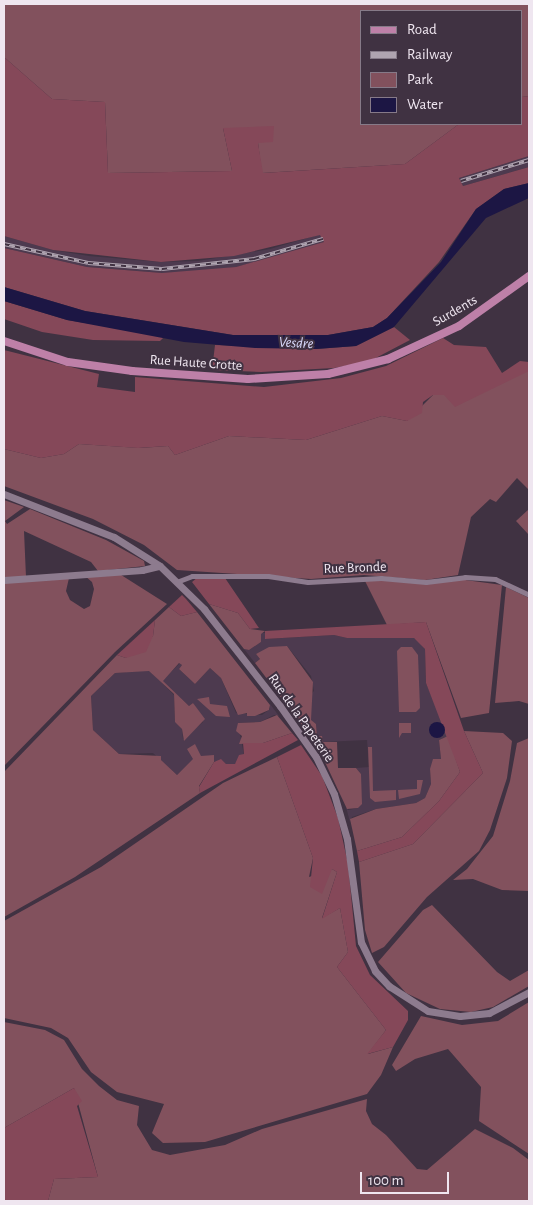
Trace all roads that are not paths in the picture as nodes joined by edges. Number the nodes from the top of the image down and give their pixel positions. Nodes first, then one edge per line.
1 (529, 276) edge
2 (4, 341) edge
3 (388, 358) joint
4 (4, 494) edge
5 (160, 566) junction
6 (4, 580) edge
7 (178, 581) junction
8 (529, 595) edge
9 (529, 992) edge

1 - 3 main road, Surdents
2 - 3 main road, Rue Haute Crotte
4 - 5 main road, Rue de la Papeterie
5 - 6 main road
5 - 7 main road, Rue de la Papeterie
7 - 8 street, Rue Bronde
7 - 9 main road, Rue de la Papeterie

